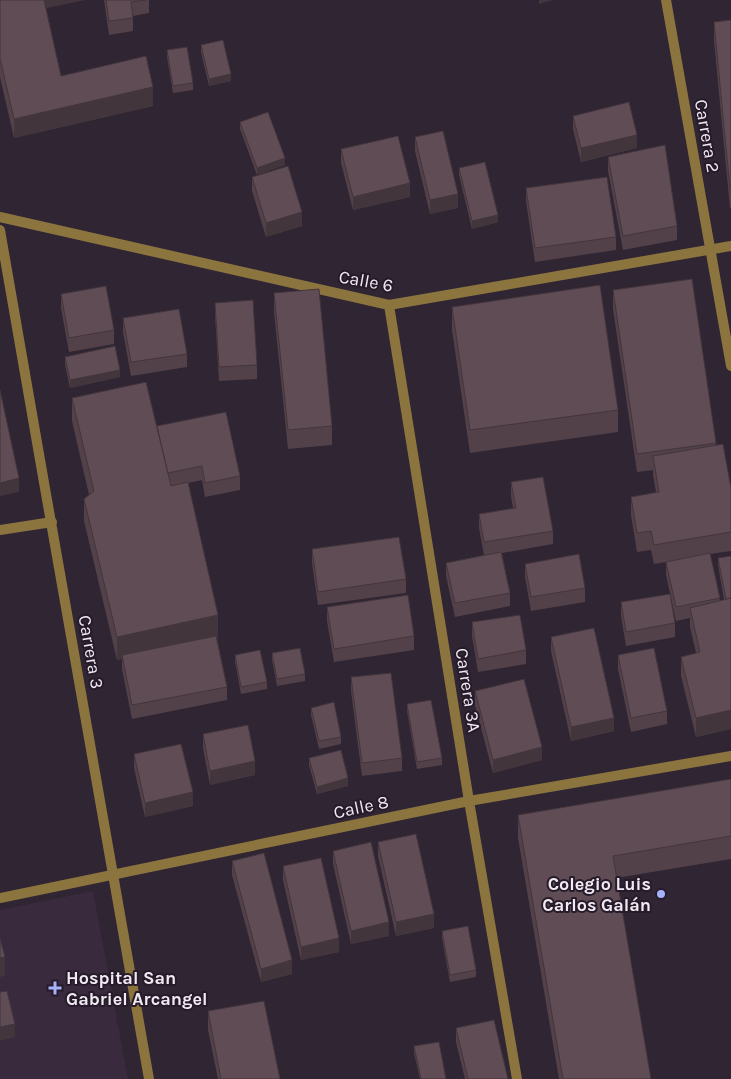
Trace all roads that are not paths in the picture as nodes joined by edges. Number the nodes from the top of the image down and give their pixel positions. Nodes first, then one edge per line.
1 (669, 0) edge
2 (0, 217) edge
3 (0, 230) edge
4 (731, 246) edge
5 (711, 250) junction
6 (389, 305) junction
7 (731, 366) edge
8 (52, 522) junction
9 (0, 530) edge
10 (731, 756) edge
11 (469, 801) junction
12 (112, 875) junction
13 (0, 898) edge
14 (149, 1079) edge
15 (517, 1079) edge

1 - 5 street, Carrera 2
2 - 6 street, Calle 6
3 - 8 street, Carrera 3
4 - 5 street, Calle 6
5 - 6 street, Calle 6
5 - 7 street, Carrera 2
6 - 11 street, Carrera 3A
8 - 9 street
8 - 12 street, Carrera 3
10 - 11 street, Calle 8
11 - 12 street, Calle 8
11 - 15 street, Carrera 3A
12 - 13 street, Calle 8
12 - 14 street, Carrera 3

